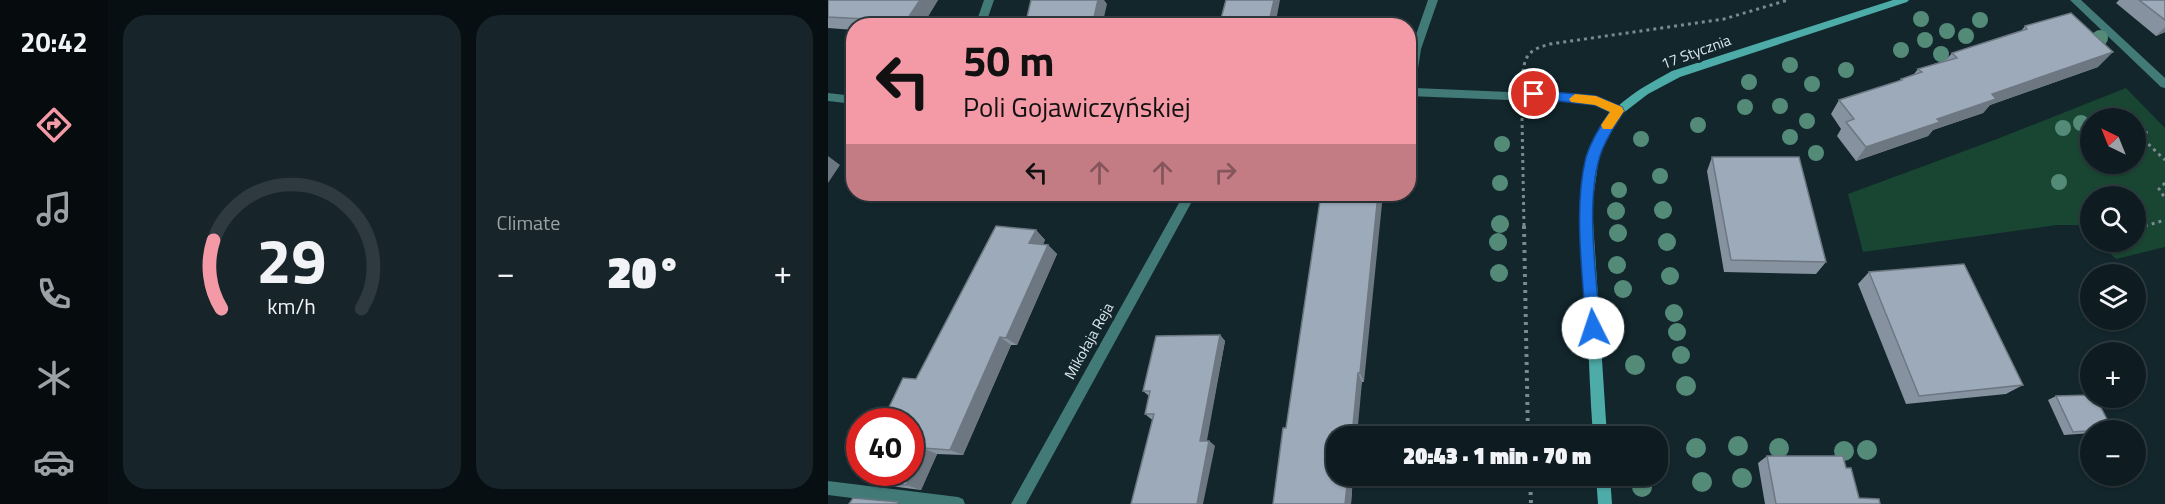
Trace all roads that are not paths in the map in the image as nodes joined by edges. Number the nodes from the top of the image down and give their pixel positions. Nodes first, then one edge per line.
1 (989, 0) edge
2 (1433, 0) edge
3 (1904, 0) edge
4 (2075, 0) edge
5 (983, 18) edge
6 (1416, 49) edge
7 (2165, 84) edge
8 (1416, 92) edge
9 (828, 97) edge
10 (846, 99) edge
11 (1618, 111) junction
12 (1186, 201) edge
13 (1599, 426) edge
14 (1604, 486) edge
15 (828, 488) edge
16 (958, 504) edge
17 (1017, 504) edge
18 (1605, 504) edge

1 - 5 street
2 - 6 street
3 - 11 street, 17 Stycznia
4 - 7 street
8 - 11 street
9 - 10 street
11 - 13 street, 17 Stycznia
12 - 17 street, Mikołaja Reja
14 - 18 street
15 - 16 street

